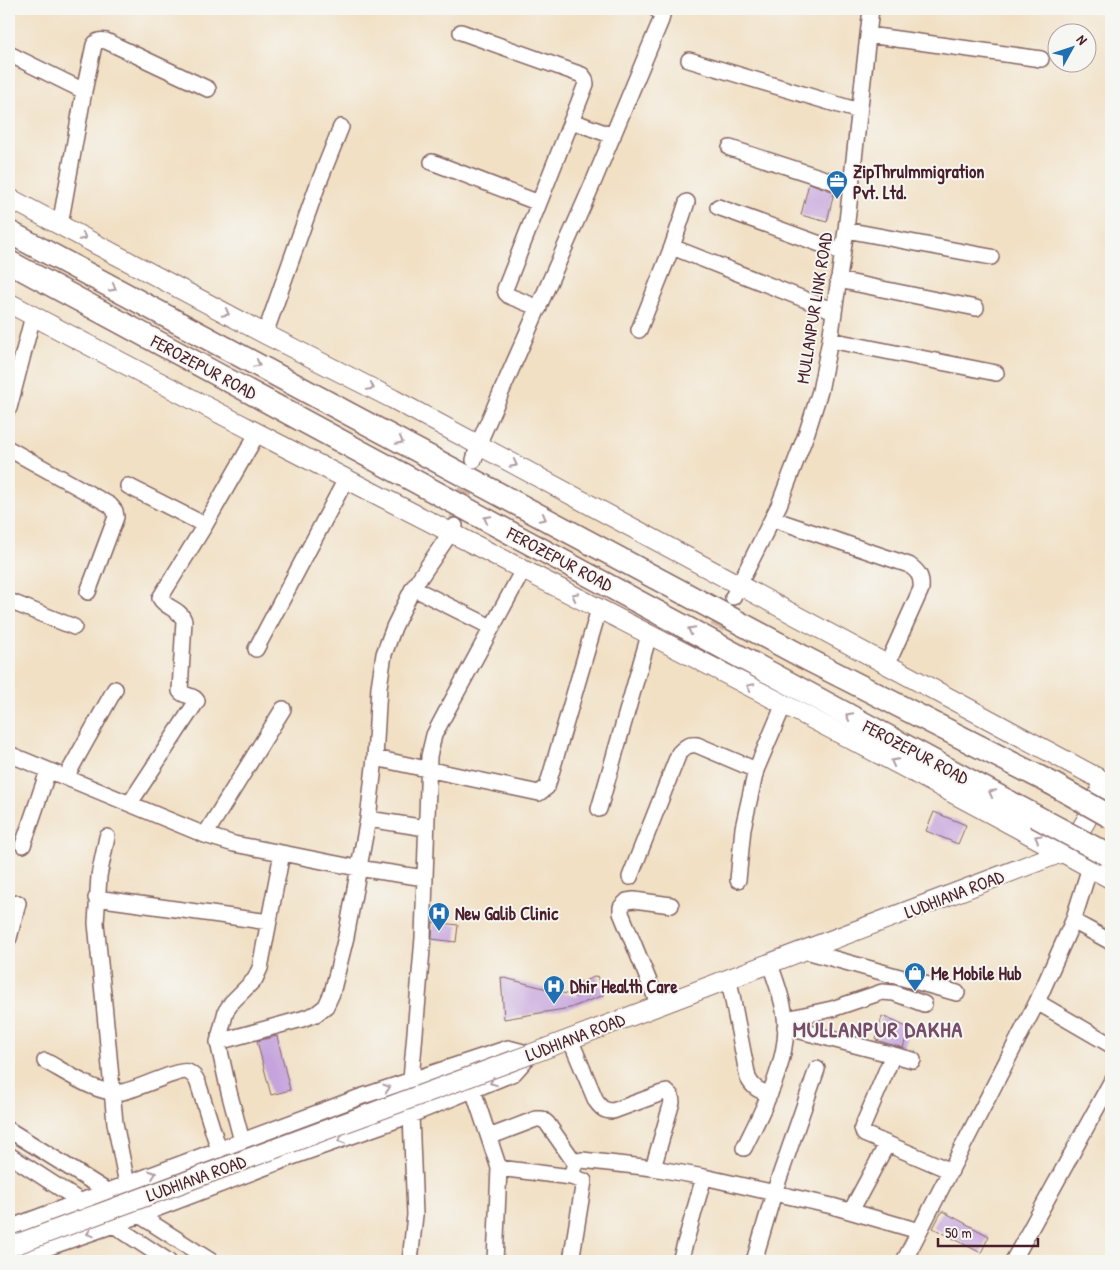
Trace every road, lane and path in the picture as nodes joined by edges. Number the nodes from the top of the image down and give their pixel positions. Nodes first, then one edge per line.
1 (656, 9) edge
2 (872, 9) edge
3 (461, 32) dead end
4 (868, 35) junction
5 (9, 54) edge
6 (1041, 59) dead end
7 (689, 60) dead end
8 (208, 90) dead end
9 (84, 91) junction
10 (859, 111) junction
11 (572, 120) junction
12 (341, 127) dead end
13 (613, 136) junction
14 (730, 148) dead end
15 (432, 162) dead end
16 (850, 186) junction
17 (9, 198) edge
18 (686, 202) dead end
19 (539, 203) junction
20 (718, 207) dead end
21 (60, 225) junction
22 (846, 230) junction
23 (9, 232) edge
24 (672, 247) junction
25 (842, 252) junction
26 (991, 257) dead end
27 (9, 262) edge
28 (838, 280) junction
29 (9, 303) edge
30 (539, 308) junction
31 (976, 308) dead end
32 (834, 311) junction
33 (33, 316) junction
34 (639, 330) dead end
35 (266, 334) junction
36 (830, 340) junction
37 (996, 374) dead end
38 (9, 408) edge
39 (257, 434) junction
40 (9, 449) edge
41 (476, 452) junction
42 (346, 479) junction
43 (128, 486) dead end
44 (773, 519) junction
45 (205, 525) junction
46 (453, 529) junction
47 (523, 570) junction
48 (413, 588) junction
49 (736, 591) junction
50 (88, 592) dead end
51 (9, 601) edge
52 (599, 609) junction
53 (74, 627) dead end
54 (491, 627) junction
55 (649, 635) junction
56 (256, 649) dead end
57 (887, 665) junction
58 (114, 688) dead end
59 (784, 704) junction
60 (283, 709) dead end
61 (9, 754) edge
62 (375, 758) junction
63 (428, 769) junction
64 (756, 770) junction
65 (48, 771) junction
66 (66, 778) junction
67 (1108, 783) edge
68 (130, 802) junction
69 (599, 809) dead end
70 (1111, 817) edge
71 (368, 819) junction
72 (426, 828) junction
73 (205, 835) junction
74 (107, 837) dead end
75 (24, 845) dead end
76 (1063, 852) junction
77 (282, 853) junction
78 (1103, 859) edge
79 (358, 868) junction
80 (630, 877) dead end
81 (425, 878) junction
82 (1111, 879) edge
83 (738, 880) dead end
84 (96, 898) junction
85 (18, 903) dead end
86 (671, 904) dead end
87 (1073, 921) junction
88 (269, 922) junction
89 (9, 938) edge
90 (1111, 942) edge
91 (806, 951) junction
92 (770, 964) junction
93 (729, 980) junction
94 (957, 993) dead end
95 (1037, 1002) junction
96 (924, 1004) dead end
97 (659, 1006) junction
98 (785, 1023) junction
99 (570, 1039) junction
100 (218, 1042) junction
101 (1111, 1045) edge
102 (531, 1054) junction
103 (893, 1055) junction
104 (913, 1060) dead end
105 (45, 1061) dead end
106 (817, 1069) dead end
107 (411, 1080) junction
108 (1111, 1082) edge
109 (473, 1090) junction
110 (112, 1094) junction
111 (770, 1094) junction
112 (411, 1114) junction
113 (9, 1130) edge
114 (489, 1136) junction
115 (242, 1141) junction
116 (887, 1144) junction
117 (744, 1148) dead end
118 (219, 1150) junction
119 (9, 1156) edge
120 (68, 1166) junction
121 (499, 1168) junction
122 (653, 1168) junction
123 (573, 1170) junction
124 (951, 1171) junction
125 (704, 1177) junction
126 (127, 1184) junction
127 (54, 1185) junction
128 (107, 1191) junction
129 (774, 1193) junction
130 (81, 1201) junction
131 (851, 1211) junction
132 (139, 1215) junction
133 (114, 1225) junction
134 (9, 1228) edge
135 (920, 1231) junction
136 (9, 1247) edge
137 (414, 1259) edge
138 (9, 1261) edge
139 (168, 1261) edge
140 (210, 1261) edge
141 (495, 1261) edge
142 (571, 1261) edge
143 (680, 1261) edge
144 (754, 1261) edge
145 (904, 1261) edge
146 (1013, 1261) edge

1 - 13 street
2 - 4 street, MULLANPUR LINK ROAD
3 - 11 street
4 - 6 street
4 - 10 street, MULLANPUR LINK ROAD
5 - 9 street
7 - 10 street
8 - 9 street
9 - 21 street
10 - 16 street, MULLANPUR LINK ROAD
11 - 13 street
11 - 19 street
12 - 35 street
13 - 30 street
14 - 16 street
15 - 19 street
16 - 22 street, MULLANPUR LINK ROAD
17 - 21 main road
18 - 24 street
19 - 30 street
20 - 25 street
21 -> 35 main road
22 - 25 street, MULLANPUR LINK ROAD
22 - 26 street
23 -> 70 highway, bridge
24 - 32 street
24 - 34 street
25 - 28 street, MULLANPUR LINK ROAD
78 -> 27 highway, FEROZEPUR ROAD, bridge
28 - 31 street
28 - 32 street, MULLANPUR LINK ROAD
29 - 33 main road
30 - 41 street
32 - 36 street, MULLANPUR LINK ROAD
33 - 38 street
33 - 39 main road
35 -> 41 main road
36 - 37 street
36 - 44 street, MULLANPUR LINK ROAD
39 - 42 main road
39 - 45 street
40 - 50 street
41 -> 49 main road
42 - 46 main road
42 - 56 street
43 - 45 street
44 - 49 street, MULLANPUR LINK ROAD
44 - 57 street
45 - 68 street
46 - 47 main road
46 - 48 street
52 -> 47 main road
47 - 54 street
48 - 54 street
48 - 62 street
49 - 57 main road
51 - 53 street
52 - 55 main road
52 - 63 street
54 - 63 street
59 -> 55 main road
55 - 69 street
57 - 67 main road
58 - 66 street
59 - 64 street
76 -> 59 main road
60 - 73 street
61 - 65 street
62 - 63 street
62 - 71 street
63 - 72 street
64 - 80 street
64 - 83 street
65 - 66 street
65 - 75 street
66 - 68 street
67 - 76 main road, LUDHIANA ROAD
68 - 73 street
71 - 72 street
71 - 79 street
72 - 81 street
73 - 77 street
74 - 84 street
76 - 78 main road
76 - 91 main road, LUDHIANA ROAD
77 - 79 street
77 - 88 street
78 - 82 main road
78 - 87 street
79 - 81 street
79 - 100 street
81 - 107 street
84 - 88 street
84 - 110 street
85 - 89 street
86 - 97 street
87 - 90 street
87 - 95 street
88 - 100 street
91 - 92 main road, LUDHIANA ROAD
91 - 94 street
92 - 93 main road, LUDHIANA ROAD
92 - 98 street
93 - 97 main road, LUDHIANA ROAD
93 - 111 street
95 - 101 street
95 - 124 street
96 - 98 street
97 - 99 main road, LUDHIANA ROAD
98 - 103 street
98 - 111 street
99 - 102 main road, LUDHIANA ROAD
99 - 122 street
100 - 115 street
102 - 107 street
102 -> 109 street
102 - 136 main road, LUDHIANA ROAD, bridge
103 - 104 street
103 - 116 street
105 - 110 street
106 - 129 street
115 -> 107 street
108 - 146 street
109 - 112 street
109 - 114 street
110 - 118 street
110 - 126 street
111 - 117 street
112 -> 132 street
112 - 137 street
113 - 120 street
114 - 121 street
114 - 123 street
115 - 118 street
116 - 124 street
116 - 131 street
126 -> 118 street
119 - 127 street
120 - 127 street
120 - 128 street
121 - 123 street
121 - 141 street
122 - 123 street
122 - 125 street
123 - 142 street
124 - 135 street
125 - 129 street
125 - 143 street
126 - 128 street
127 - 130 street
128 - 130 street
129 - 131 street
129 - 144 street
130 - 133 street
130 - 134 street
131 - 135 street
132 - 133 street
132 - 140 street
133 -> 138 street
133 - 139 street
135 - 145 street

